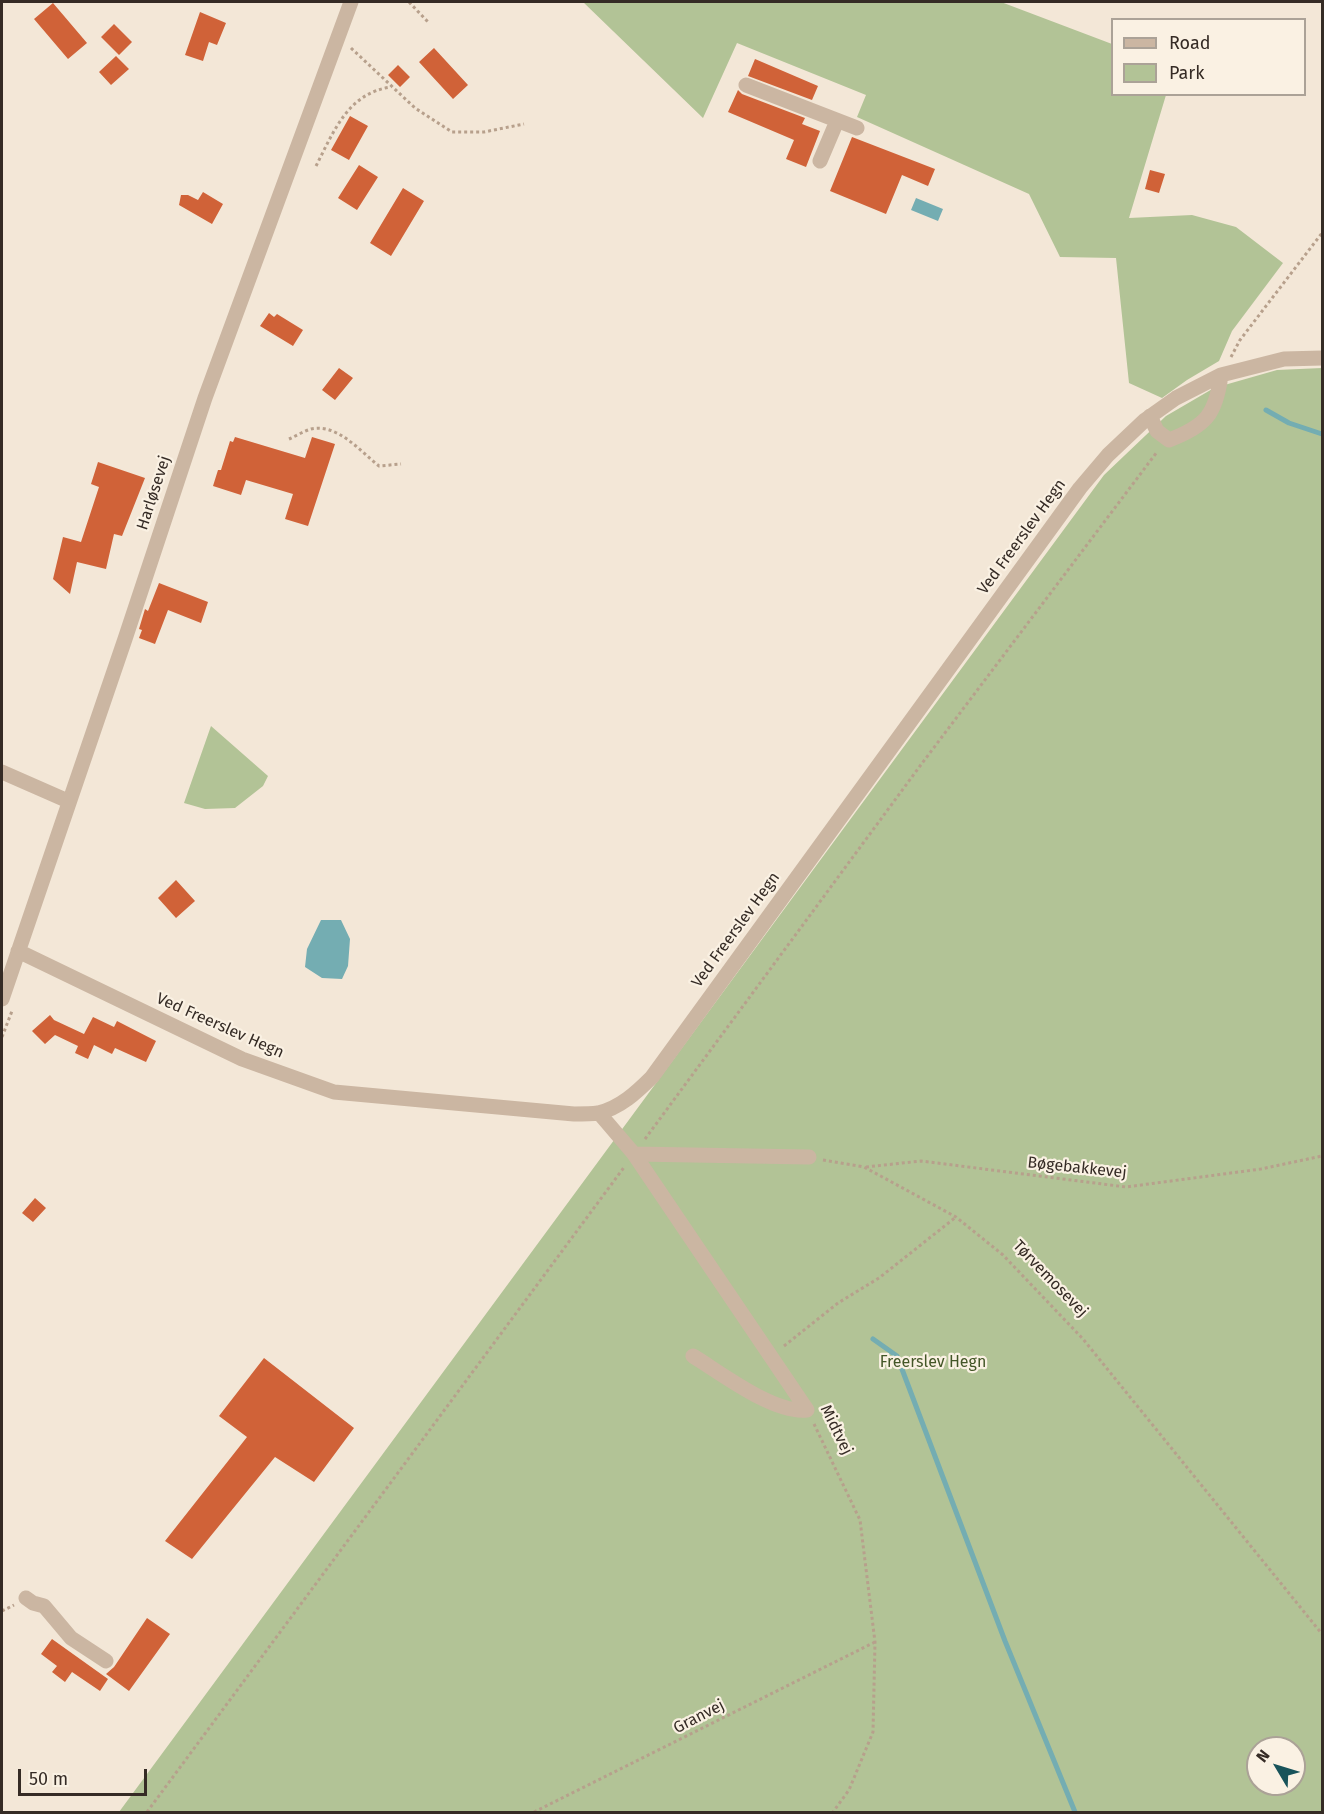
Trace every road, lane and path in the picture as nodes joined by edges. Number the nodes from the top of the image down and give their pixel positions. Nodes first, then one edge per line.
1 (351, 2) edge
2 (409, 2) edge
3 (428, 22) dead end
4 (338, 40) junction
5 (746, 85) dead end
6 (391, 87) junction
7 (837, 120) junction
8 (524, 124) dead end
9 (858, 128) dead end
10 (820, 161) dead end
11 (316, 166) dead end
12 (1323, 233) edge
13 (1323, 358) edge
14 (1221, 375) junction
15 (1150, 416) junction
16 (289, 439) dead end
17 (1169, 440) junction
18 (401, 464) dead end
19 (2, 772) edge
20 (68, 801) junction
21 (18, 951) junction
22 (2, 999) edge
23 (599, 1113) junction
24 (634, 1154) junction
25 (1323, 1156) edge
26 (809, 1157) joint
27 (864, 1167) junction
28 (956, 1217) junction
29 (769, 1354) junction
30 (693, 1356) dead end
31 (807, 1410) junction
32 (26, 1598) dead end
33 (1323, 1634) edge
34 (875, 1642) junction
35 (106, 1661) dead end
36 (147, 1812) edge
37 (534, 1812) edge
38 (833, 1812) edge

1 - 4 street, Harløsevej
2 - 3 path
4 - 6 path
4 - 20 street, Harløsevej
5 - 7 street
6 - 8 path
6 - 11 path
7 - 9 street
7 - 10 street
12 - 14 path
13 - 14 street, Ved Freerslev Hegn
14 - 15 street, Ved Freerslev Hegn
14 - 17 street
15 - 17 street
15 - 23 street, Ved Freerslev Hegn
16 - 18 path
17 - 24 path
19 - 20 street
20 - 21 street, Harløsevej
21 - 22 street, Harløsevej
21 - 23 street, Ved Freerslev Hegn
23 - 24 street, Midtvej
24 - 26 street
24 - 29 street, Midtvej
24 - 36 path
25 - 27 path, Bøgebakkevej
26 - 27 path, Tørvemosevej
27 - 28 path, Tørvemosevej
28 - 29 path
28 - 33 path, Tørvemosevej
29 - 31 street, Midtvej
30 - 31 street
31 - 34 path, Midtvej
32 - 35 street
34 - 37 path, Granvej
34 - 38 path, Midtvej

